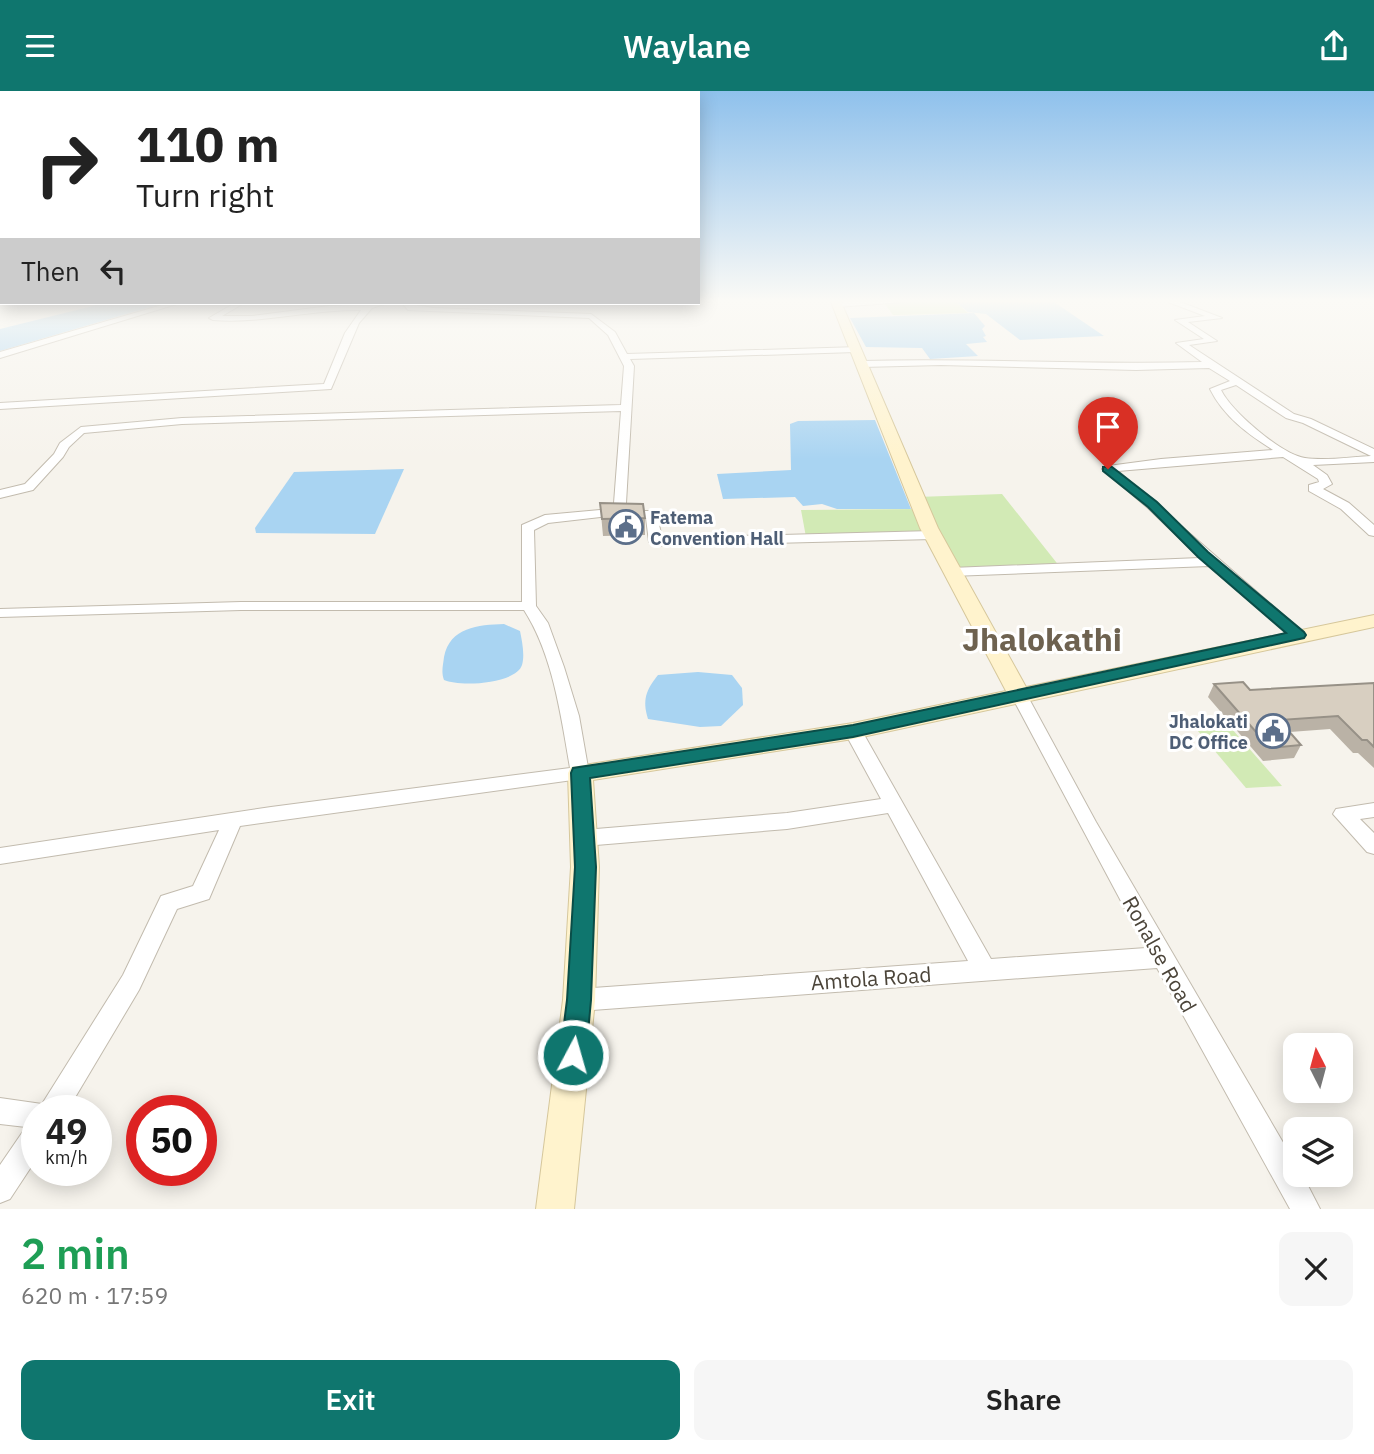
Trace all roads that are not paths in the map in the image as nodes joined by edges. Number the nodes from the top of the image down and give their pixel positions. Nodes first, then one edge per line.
1 (341, 354) edge
2 (858, 354) edge
3 (1196, 354) edge
4 (623, 356) joint
5 (859, 357) junction
6 (1212, 366) junction
7 (1237, 382) junction
8 (0, 406) edge
9 (626, 408) junction
10 (1285, 453) junction
11 (1374, 453) edge
12 (1374, 459) edge
13 (1301, 462) junction
14 (0, 494) edge
15 (615, 512) junction
16 (1374, 532) edge
17 (933, 535) junction
18 (1212, 562) junction
19 (951, 572) junction
20 (528, 606) junction
21 (0, 613) edge
22 (1374, 621) edge
23 (1298, 635) junction
24 (1019, 695) junction
25 (853, 731) junction
26 (580, 773) junction
27 (892, 805) junction
28 (1374, 810) edge
29 (233, 820) junction
30 (584, 838) junction
31 (1374, 846) edge
32 (0, 856) edge
33 (1162, 957) junction
34 (984, 969) junction
35 (579, 1000) junction
36 (62, 1095) edge
37 (0, 1111) edge
38 (21, 1113) edge
39 (21, 1158) edge
40 (0, 1189) edge
41 (555, 1209) edge
42 (1306, 1209) edge

1 - 8 street
2 - 5 main road
3 - 6 street
4 - 5 street
4 - 9 street
5 - 6 street
5 - 17 main road
6 - 7 street
7 - 10 street
7 - 11 street
9 - 14 street
9 - 15 street
10 - 13 street
10 - 18 street
12 - 13 street
13 - 16 street
15 - 17 street
15 - 20 street
17 - 19 main road
18 - 19 street
18 - 23 street
19 - 24 main road
20 - 21 street
20 - 26 street
22 - 23 main road
23 - 24 main road
24 - 25 main road
24 - 33 street, Ronalse Road
25 - 26 main road
25 - 27 street
26 - 29 street
26 - 30 main road
27 - 30 street
27 - 34 street
28 - 31 street
29 - 32 street
29 - 36 street
30 - 35 main road
33 - 34 street, Amtola Road
33 - 42 street, Ronalse Road
34 - 35 street, Amtola Road
35 - 41 main road
37 - 38 street
39 - 40 street

